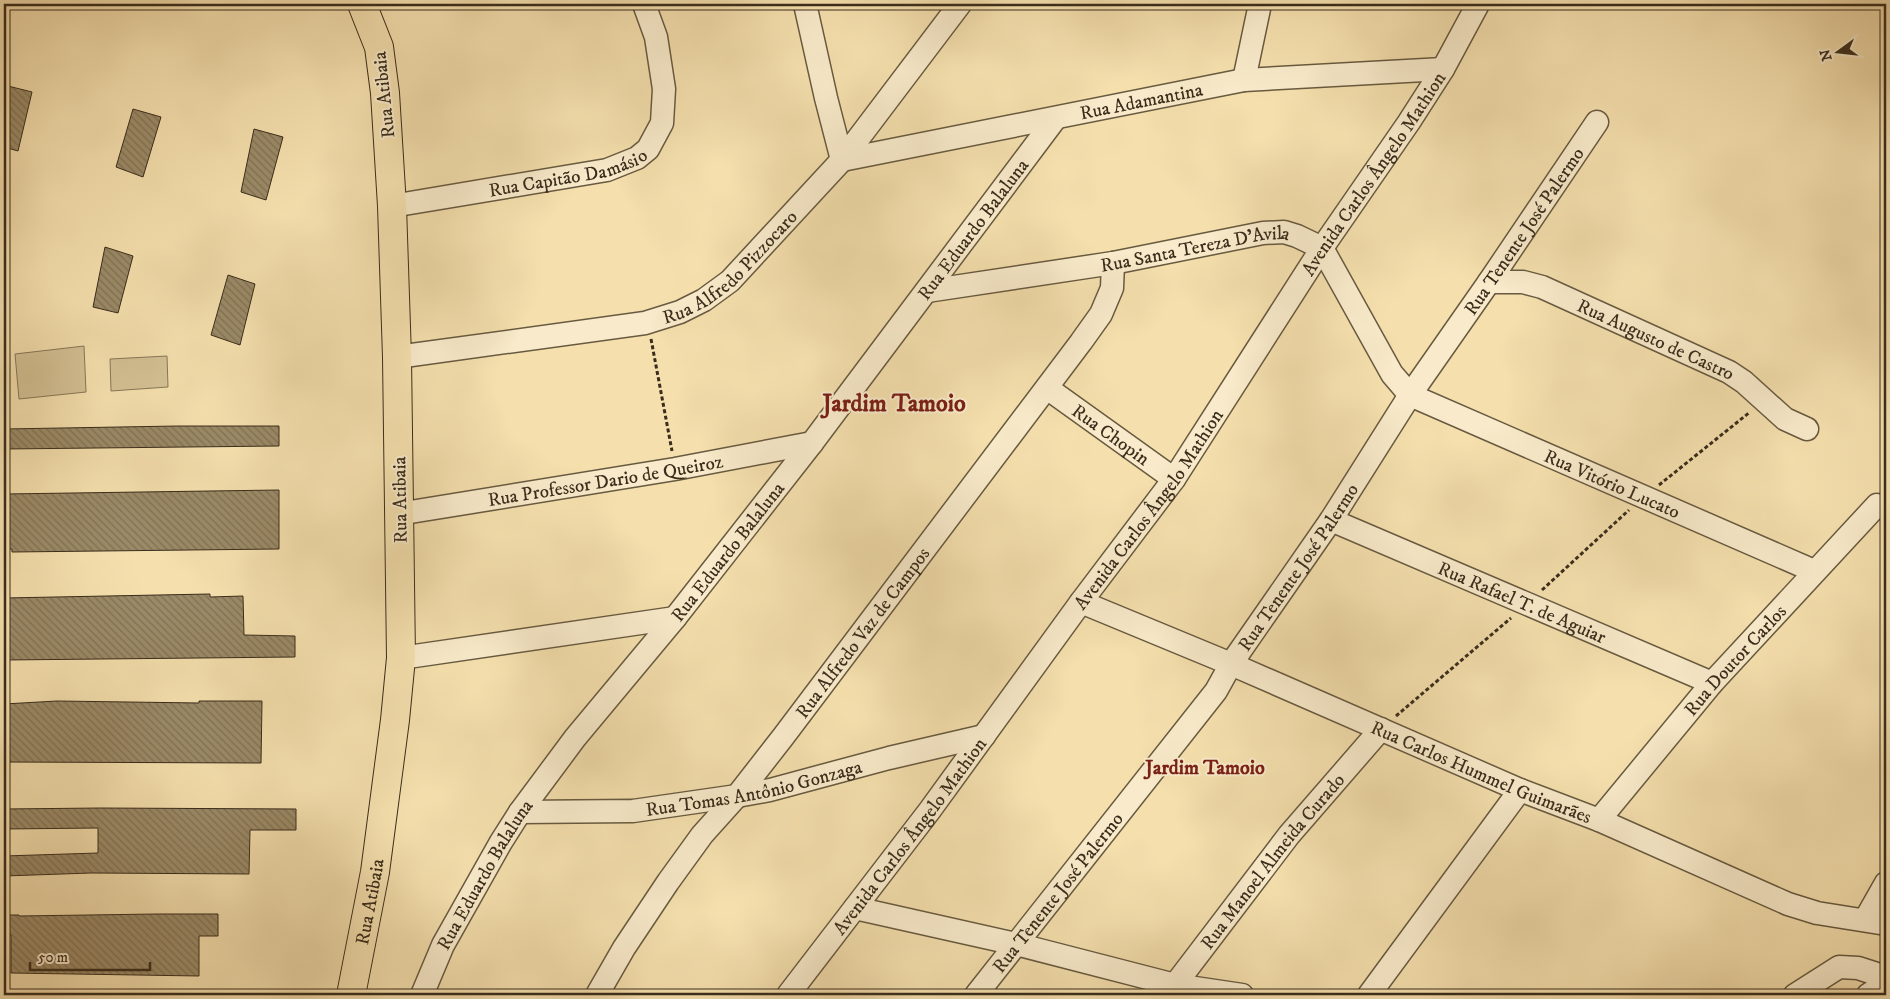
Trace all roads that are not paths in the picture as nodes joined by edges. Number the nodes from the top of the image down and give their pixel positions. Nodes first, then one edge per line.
1 (362, 4) edge
2 (644, 4) edge
3 (805, 4) edge
4 (960, 4) edge
5 (1260, 4) edge
6 (1478, 4) edge
7 (1443, 69) junction
8 (1244, 80) junction
9 (1055, 119) junction
10 (1597, 122) dead end
11 (869, 127) junction
12 (908, 148) junction
13 (842, 160) junction
14 (392, 206) junction
15 (1322, 248) junction
16 (1113, 263) junction
17 (1489, 282) junction
18 (927, 291) junction
19 (397, 357) junction
20 (1047, 388) junction
21 (1410, 395) junction
22 (1807, 429) dead end
23 (812, 443) junction
24 (1174, 479) junction
25 (1877, 506) dead end
26 (398, 514) junction
27 (1331, 520) junction
28 (1814, 571) junction
29 (1081, 602) junction
30 (676, 618) junction
31 (401, 658) junction
32 (1231, 664) junction
33 (1712, 683) junction
34 (1381, 729) junction
35 (984, 736) junction
36 (1520, 790) junction
37 (737, 796) junction
38 (520, 812) junction
39 (1599, 820) junction
40 (1886, 883) edge
41 (855, 908) junction
42 (1876, 922) edge
43 (1016, 944) junction
44 (1886, 977) edge
45 (1886, 983) edge
46 (1171, 990) edge
47 (351, 995) edge
48 (422, 995) edge
49 (596, 995) edge
50 (788, 995) edge
51 (976, 995) edge
52 (1242, 995) edge
53 (1369, 995) edge
54 (1795, 995) edge
55 (1868, 995) edge

1 - 14 main road, Rua Atibaia
2 - 14 street, Rua Capitão Damásio
3 - 13 street
4 - 11 street, Rua Alfredo Pizzocaro
5 - 8 street
6 - 7 street, Avenida Carlos Ângelo Mathion
7 - 8 street, Rua Adamantina
7 - 15 street, Avenida Carlos Ângelo Mathion
8 - 9 street, Rua Adamantina
9 - 12 street, Rua Adamantina
9 - 18 street, Rua Eduardo Balaluna
10 - 17 street, Rua Tenente José Palermo
11 - 12 street
11 - 13 street, Rua Alfredo Pizzocaro
12 - 13 street, Rua Adamantina
13 - 19 street, Rua Alfredo Pizzocaro
14 - 19 main road, Rua Atibaia
15 - 16 street, Rua Santa Tereza D'Avila
15 - 21 street
15 - 24 street, Avenida Carlos Ângelo Mathion
16 - 18 street, Rua Santa Tereza D'Avila
16 - 20 street, Rua Alfredo Vaz de Campos
17 - 21 street, Rua Tenente José Palermo
17 - 22 street, Rua Augusto de Castro
18 - 23 street, Rua Eduardo Balaluna
19 - 26 main road, Rua Atibaia
20 - 24 street, Rua Chopin
20 - 37 street, Rua Alfredo Vaz de Campos
21 - 27 street, Rua Tenente José Palermo
21 - 28 street, Rua Vitório Lucato
23 - 26 street, Rua Professor Dario de Queiroz
23 - 30 street, Rua Eduardo Balaluna
24 - 29 street, Avenida Carlos Ângelo Mathion
25 - 28 street, Rua Doutor Carlos
26 - 31 main road, Rua Atibaia
27 - 32 street, Rua Tenente José Palermo
27 - 33 street, Rua Rafael T. de Aguiar
28 - 33 street, Rua Doutor Carlos
29 - 32 street, Rua Carlos Hummel Guimarães
29 - 35 street, Avenida Carlos Ângelo Mathion
30 - 31 street
30 - 38 street, Rua Eduardo Balaluna
31 - 47 main road, Rua Atibaia
32 - 34 street, Rua Carlos Hummel Guimarães
32 - 43 street, Rua Tenente José Palermo
33 - 39 street, Rua Doutor Carlos
34 - 36 street, Rua Carlos Hummel Guimarães
34 - 46 street, Rua Manoel Almeida Curado
35 - 37 street, Rua Tomas Antônio Gonzaga
35 - 41 street, Avenida Carlos Ângelo Mathion
36 - 39 street, Rua Carlos Hummel Guimarães
36 - 53 street
37 - 38 street, Rua Tomas Antônio Gonzaga
37 - 49 street, Rua Alfredo Vaz de Campos
38 - 48 street, Rua Eduardo Balaluna
39 - 42 street, Rua Carlos Hummel Guimarães
40 - 42 street
41 - 43 street
41 - 50 street, Avenida Carlos Ângelo Mathion
43 - 46 street
43 - 51 street, Rua Tenente José Palermo
44 - 54 street
45 - 55 street
46 - 52 street

